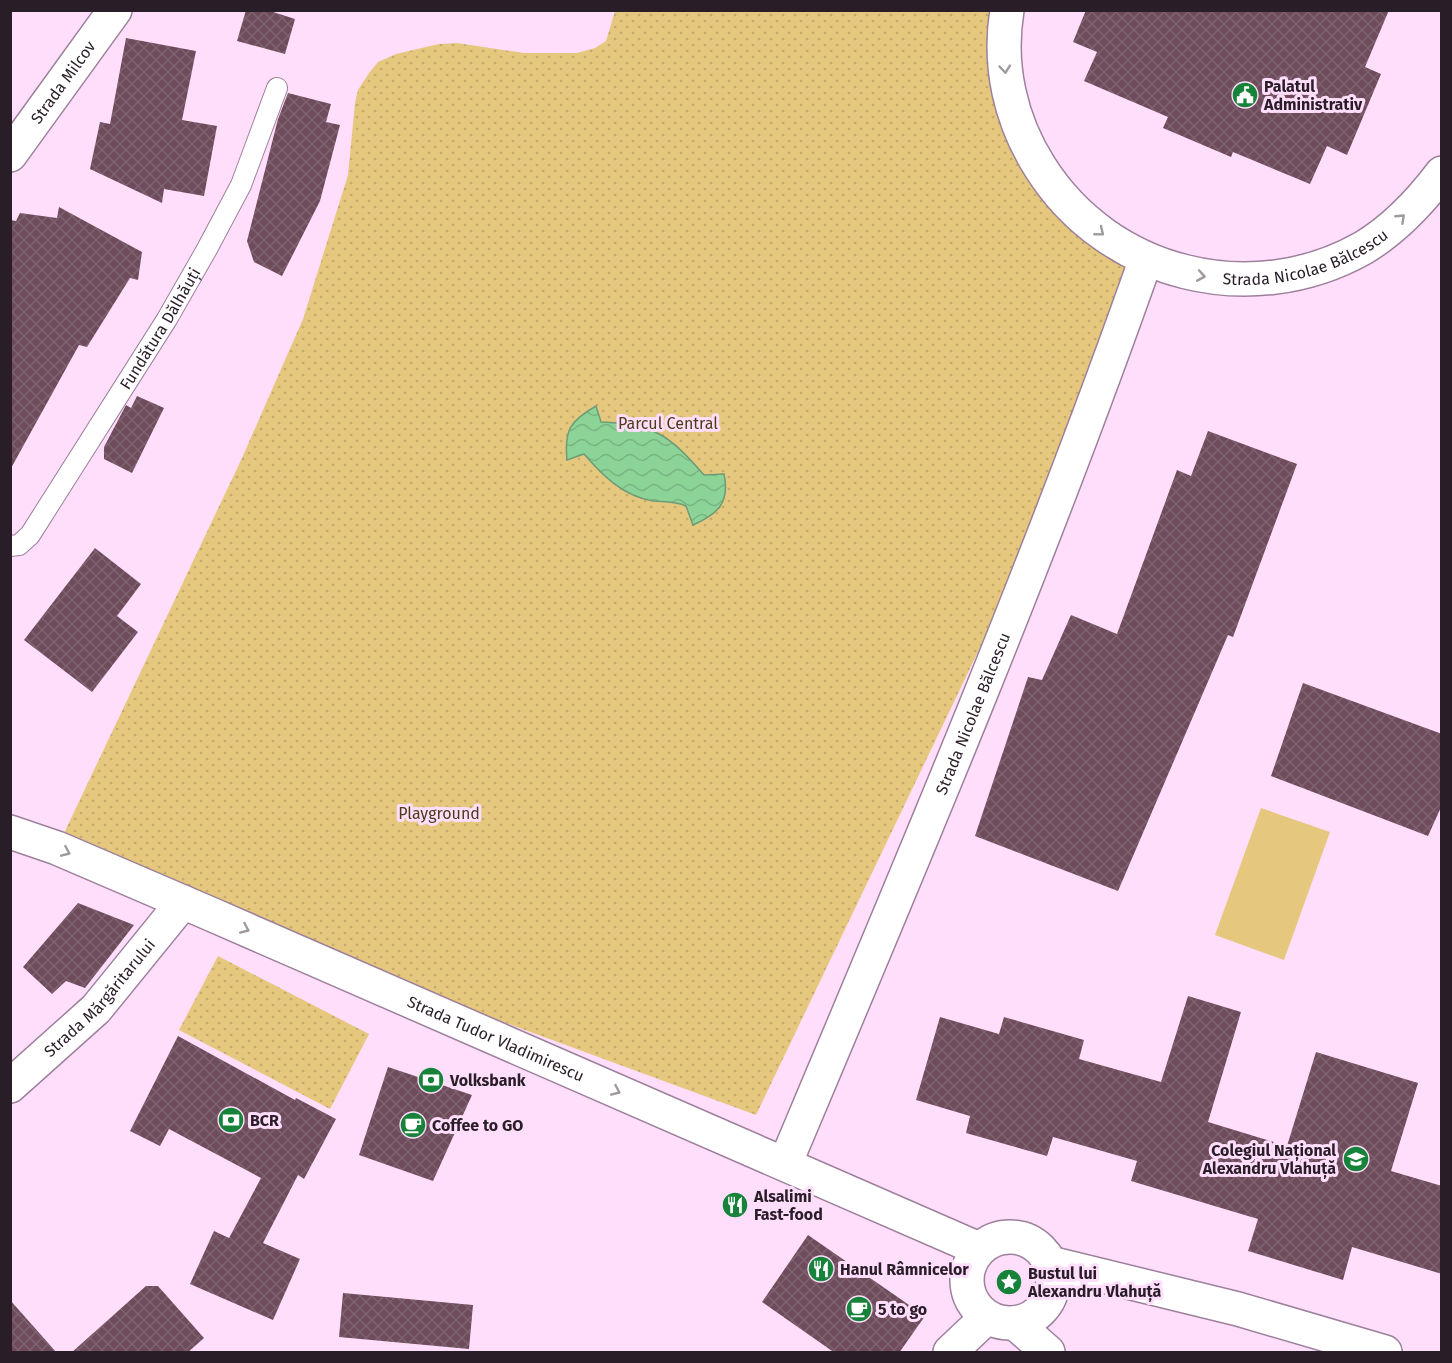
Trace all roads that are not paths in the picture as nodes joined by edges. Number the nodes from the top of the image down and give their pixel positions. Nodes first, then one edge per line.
1 (115, 10) edge
2 (1007, 10) edge
3 (276, 88) dead end
4 (10, 155) edge
5 (1442, 173) edge
6 (1146, 260) junction
7 (10, 546) edge
8 (10, 832) edge
9 (183, 902) junction
10 (10, 1086) edge
11 (784, 1164) junction
12 (979, 1249) junction
13 (1050, 1263) junction
14 (1001, 1320) junction
15 (950, 1353) edge
16 (1048, 1353) edge
17 (1384, 1353) edge

1 - 4 street, Strada Milcov
2 -> 6 street, Strada Nicolae Bălcescu
3 - 7 lane, Fundătura Dălhăuți
6 -> 5 street, Strada Nicolae Bălcescu
6 - 11 street, Strada Nicolae Bălcescu
8 -> 9 street, Strada Tudor Vladimirescu
9 - 10 street, Strada Mărgăritarului
9 -> 11 street, Strada Tudor Vladimirescu
11 - 12 street, Strada Tudor Vladimirescu
12 - 13 street
12 - 14 street
13 - 14 street
13 - 17 street
14 - 15 street
14 - 16 street

